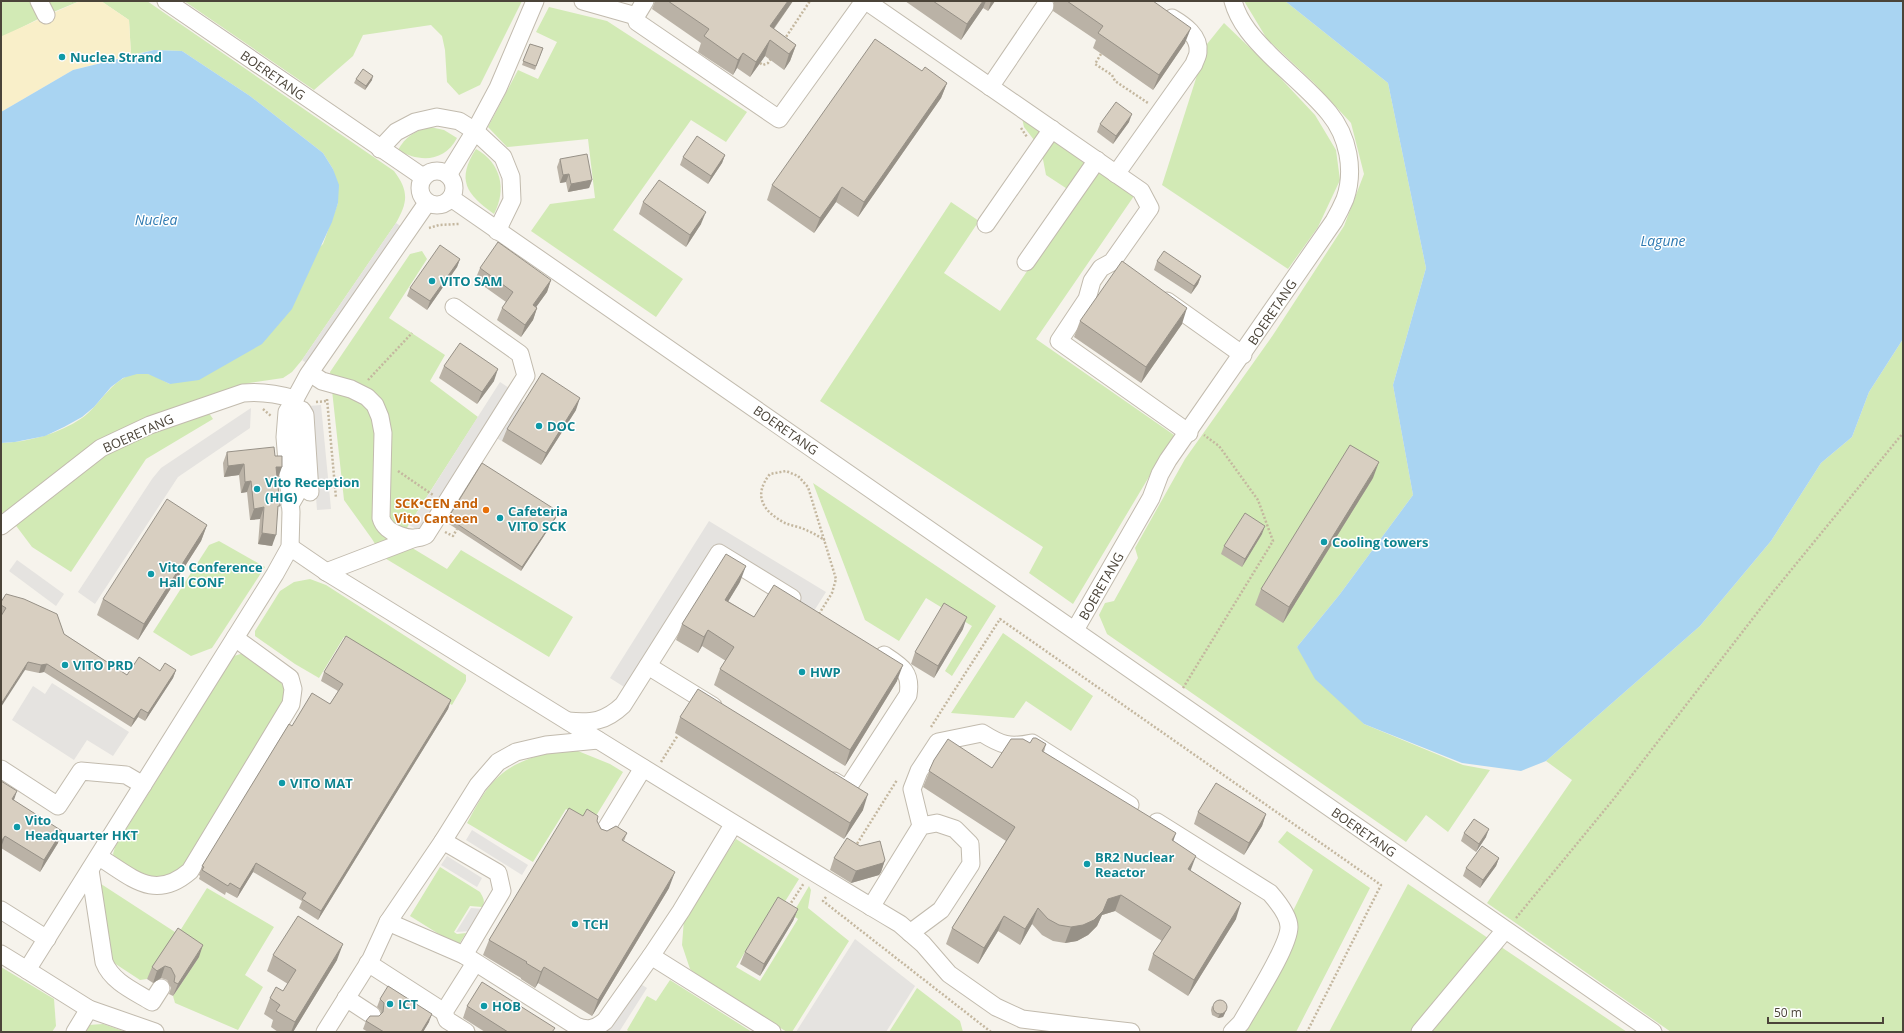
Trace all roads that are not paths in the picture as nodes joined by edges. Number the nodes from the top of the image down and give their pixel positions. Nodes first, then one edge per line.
1 (166, 1) edge
2 (535, 1) edge
3 (583, 1) edge
4 (645, 1) edge
5 (865, 1) edge
6 (1233, 1) edge
7 (1045, 6) dead end
8 (1160, 10) edge
9 (636, 16) junction
10 (990, 87) junction
11 (1052, 129) junction
12 (475, 131) junction
13 (380, 149) junction
14 (1097, 160) junction
15 (1116, 174) junction
16 (448, 175) junction
17 (423, 177) junction
18 (451, 198) junction
19 (427, 203) junction
20 (986, 224) dead end
21 (498, 231) junction
22 (1026, 262) dead end
23 (1152, 290) edge
24 (454, 307) dead end
25 (1243, 354) junction
26 (310, 373) junction
27 (296, 399) junction
28 (1191, 430) junction
29 (310, 492) dead end
30 (1, 526) edge
31 (415, 538) junction
32 (290, 547) junction
33 (326, 572) junction
34 (819, 614) edge
35 (1075, 630) junction
36 (235, 638) junction
37 (872, 647) edge
38 (648, 666) junction
39 (728, 716) edge
40 (568, 721) junction
41 (598, 740) junction
42 (1, 769) edge
43 (649, 771) junction
44 (821, 773) edge
45 (143, 785) junction
46 (733, 825) junction
47 (921, 826) junction
48 (602, 837) edge
49 (443, 841) junction
50 (94, 863) junction
51 (871, 907) junction
52 (1, 910) edge
53 (388, 922) junction
54 (1505, 930) junction
55 (910, 933) junction
56 (47, 939) junction
57 (1, 954) edge
58 (651, 956) junction
59 (470, 959) junction
60 (368, 963) junction
61 (27, 970) junction
62 (161, 988) dead end
63 (346, 998) junction
64 (89, 1009) junction
65 (444, 1012) junction
66 (372, 1015) edge
67 (574, 1029) edge
68 (1088, 1029) edge
69 (594, 1030) edge
70 (463, 1031) edge
71 (75, 1032) edge
72 (155, 1032) edge
73 (325, 1032) edge
74 (772, 1032) edge
75 (1131, 1032) edge
76 (1232, 1032) edge
77 (1420, 1032) edge
78 (1653, 1032) edge

1 - 13 street, BOERETANG
2 - 12 street
3 - 9 street
4 - 9 street
5 - 9 street
5 - 10 street
6 - 25 street, BOERETANG
7 - 10 street
8 - 15 street
10 - 11 street
11 - 14 street
11 - 20 street
12 - 13 street
12 - 16 street
12 - 21 street
13 - 17 street, BOERETANG
14 - 15 street
14 - 22 street
15 - 28 street
16 - 17 street
16 - 18 street
17 - 19 street
18 - 19 street
18 - 21 street, BOERETANG
19 - 26 street
21 - 35 street, BOERETANG
23 - 25 street
24 - 31 street
25 - 28 street, BOERETANG
26 - 27 street
26 - 31 street
27 - 29 street
27 - 30 street, BOERETANG
27 - 32 street
28 - 35 street, BOERETANG
31 - 33 street
32 - 33 street
32 - 36 street
33 - 40 street
34 - 38 street
35 - 54 street, BOERETANG
36 - 45 street
36 - 50 street
37 - 44 street
38 - 39 street
38 - 40 street
40 - 41 street
41 - 43 street
41 - 49 street
42 - 45 street
43 - 46 street
43 - 48 street
45 - 50 street
46 - 51 street
46 - 58 street
47 - 51 street
47 - 55 street
47 - 76 street
49 - 53 street
49 - 59 street
50 - 56 street
50 - 62 street
51 - 55 street
52 - 56 street
53 - 59 street
53 - 60 street
54 - 77 street
54 - 78 street, BOERETANG
55 - 68 street
56 - 61 street
57 - 61 street
58 - 69 street
58 - 74 street
59 - 65 street
59 - 67 street
60 - 63 street
60 - 65 street
61 - 64 street
63 - 66 street
63 - 73 street
64 - 71 street
64 - 72 street
65 - 70 street
67 - 69 street
68 - 75 street

